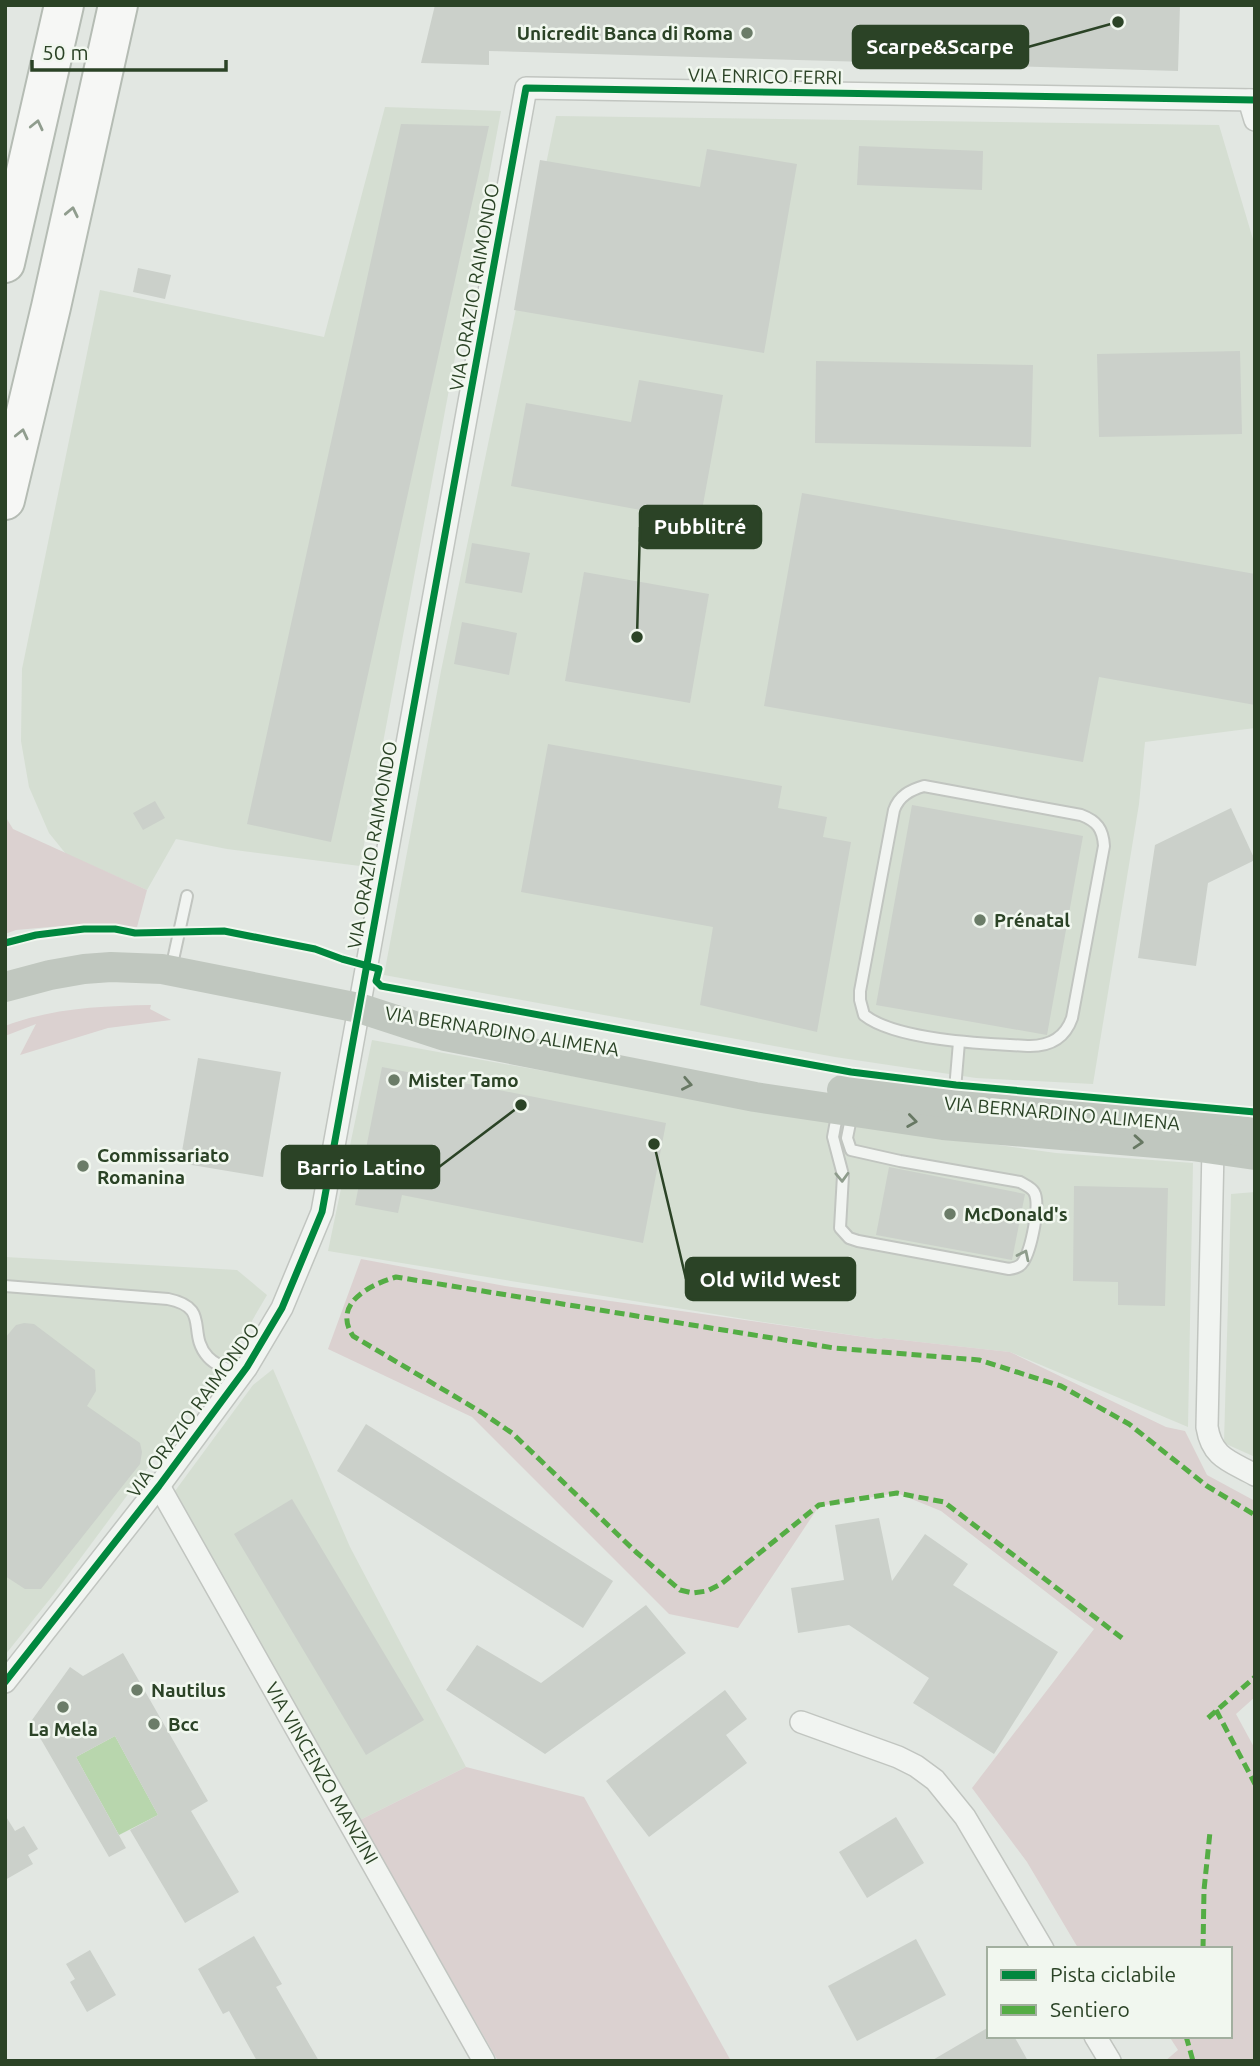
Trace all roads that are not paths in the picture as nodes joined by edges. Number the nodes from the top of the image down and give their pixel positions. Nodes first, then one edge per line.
1 (64, 5) edge
2 (118, 5) edge
3 (526, 88) joint
4 (1253, 106) edge
5 (5, 263) edge
6 (5, 500) edge
7 (187, 896) dead end
8 (171, 970) junction
9 (18, 984) edge
10 (359, 1008) junction
11 (960, 1042) junction
12 (954, 1103) junction
13 (845, 1111) junction
14 (1255, 1133) edge
15 (1213, 1149) junction
16 (1255, 1155) edge
17 (5, 1286) edge
18 (242, 1375) junction
19 (1255, 1475) edge
20 (159, 1486) junction
21 (9, 1669) edge
22 (801, 1723) dead end
23 (1042, 1947) edge
24 (1097, 2038) edge
25 (485, 2061) edge
26 (1110, 2061) edge

5 -> 1 highway
6 -> 2 highway
3 - 4 street, VIA ENRICO FERRI
3 - 10 street, VIA ORAZIO RAIMONDO
7 - 8 lane
8 - 9 street
8 - 10 street
10 - 12 street, VIA BERNARDINO ALIMENA
10 -> 13 street, VIA BERNARDINO ALIMENA
10 - 18 street, VIA ORAZIO RAIMONDO
11 - 11 lane
11 - 12 lane
12 - 14 street, VIA BERNARDINO ALIMENA
13 -> 13 lane
13 -> 15 street, VIA BERNARDINO ALIMENA
15 - 16 street, VIA BERNARDINO ALIMENA
15 - 19 street
17 - 18 lane
18 - 20 street, VIA ORAZIO RAIMONDO
20 - 21 street, VIA ORAZIO RAIMONDO
20 - 25 street, VIA VINCENZO MANZINI
22 - 23 street
24 - 26 street

